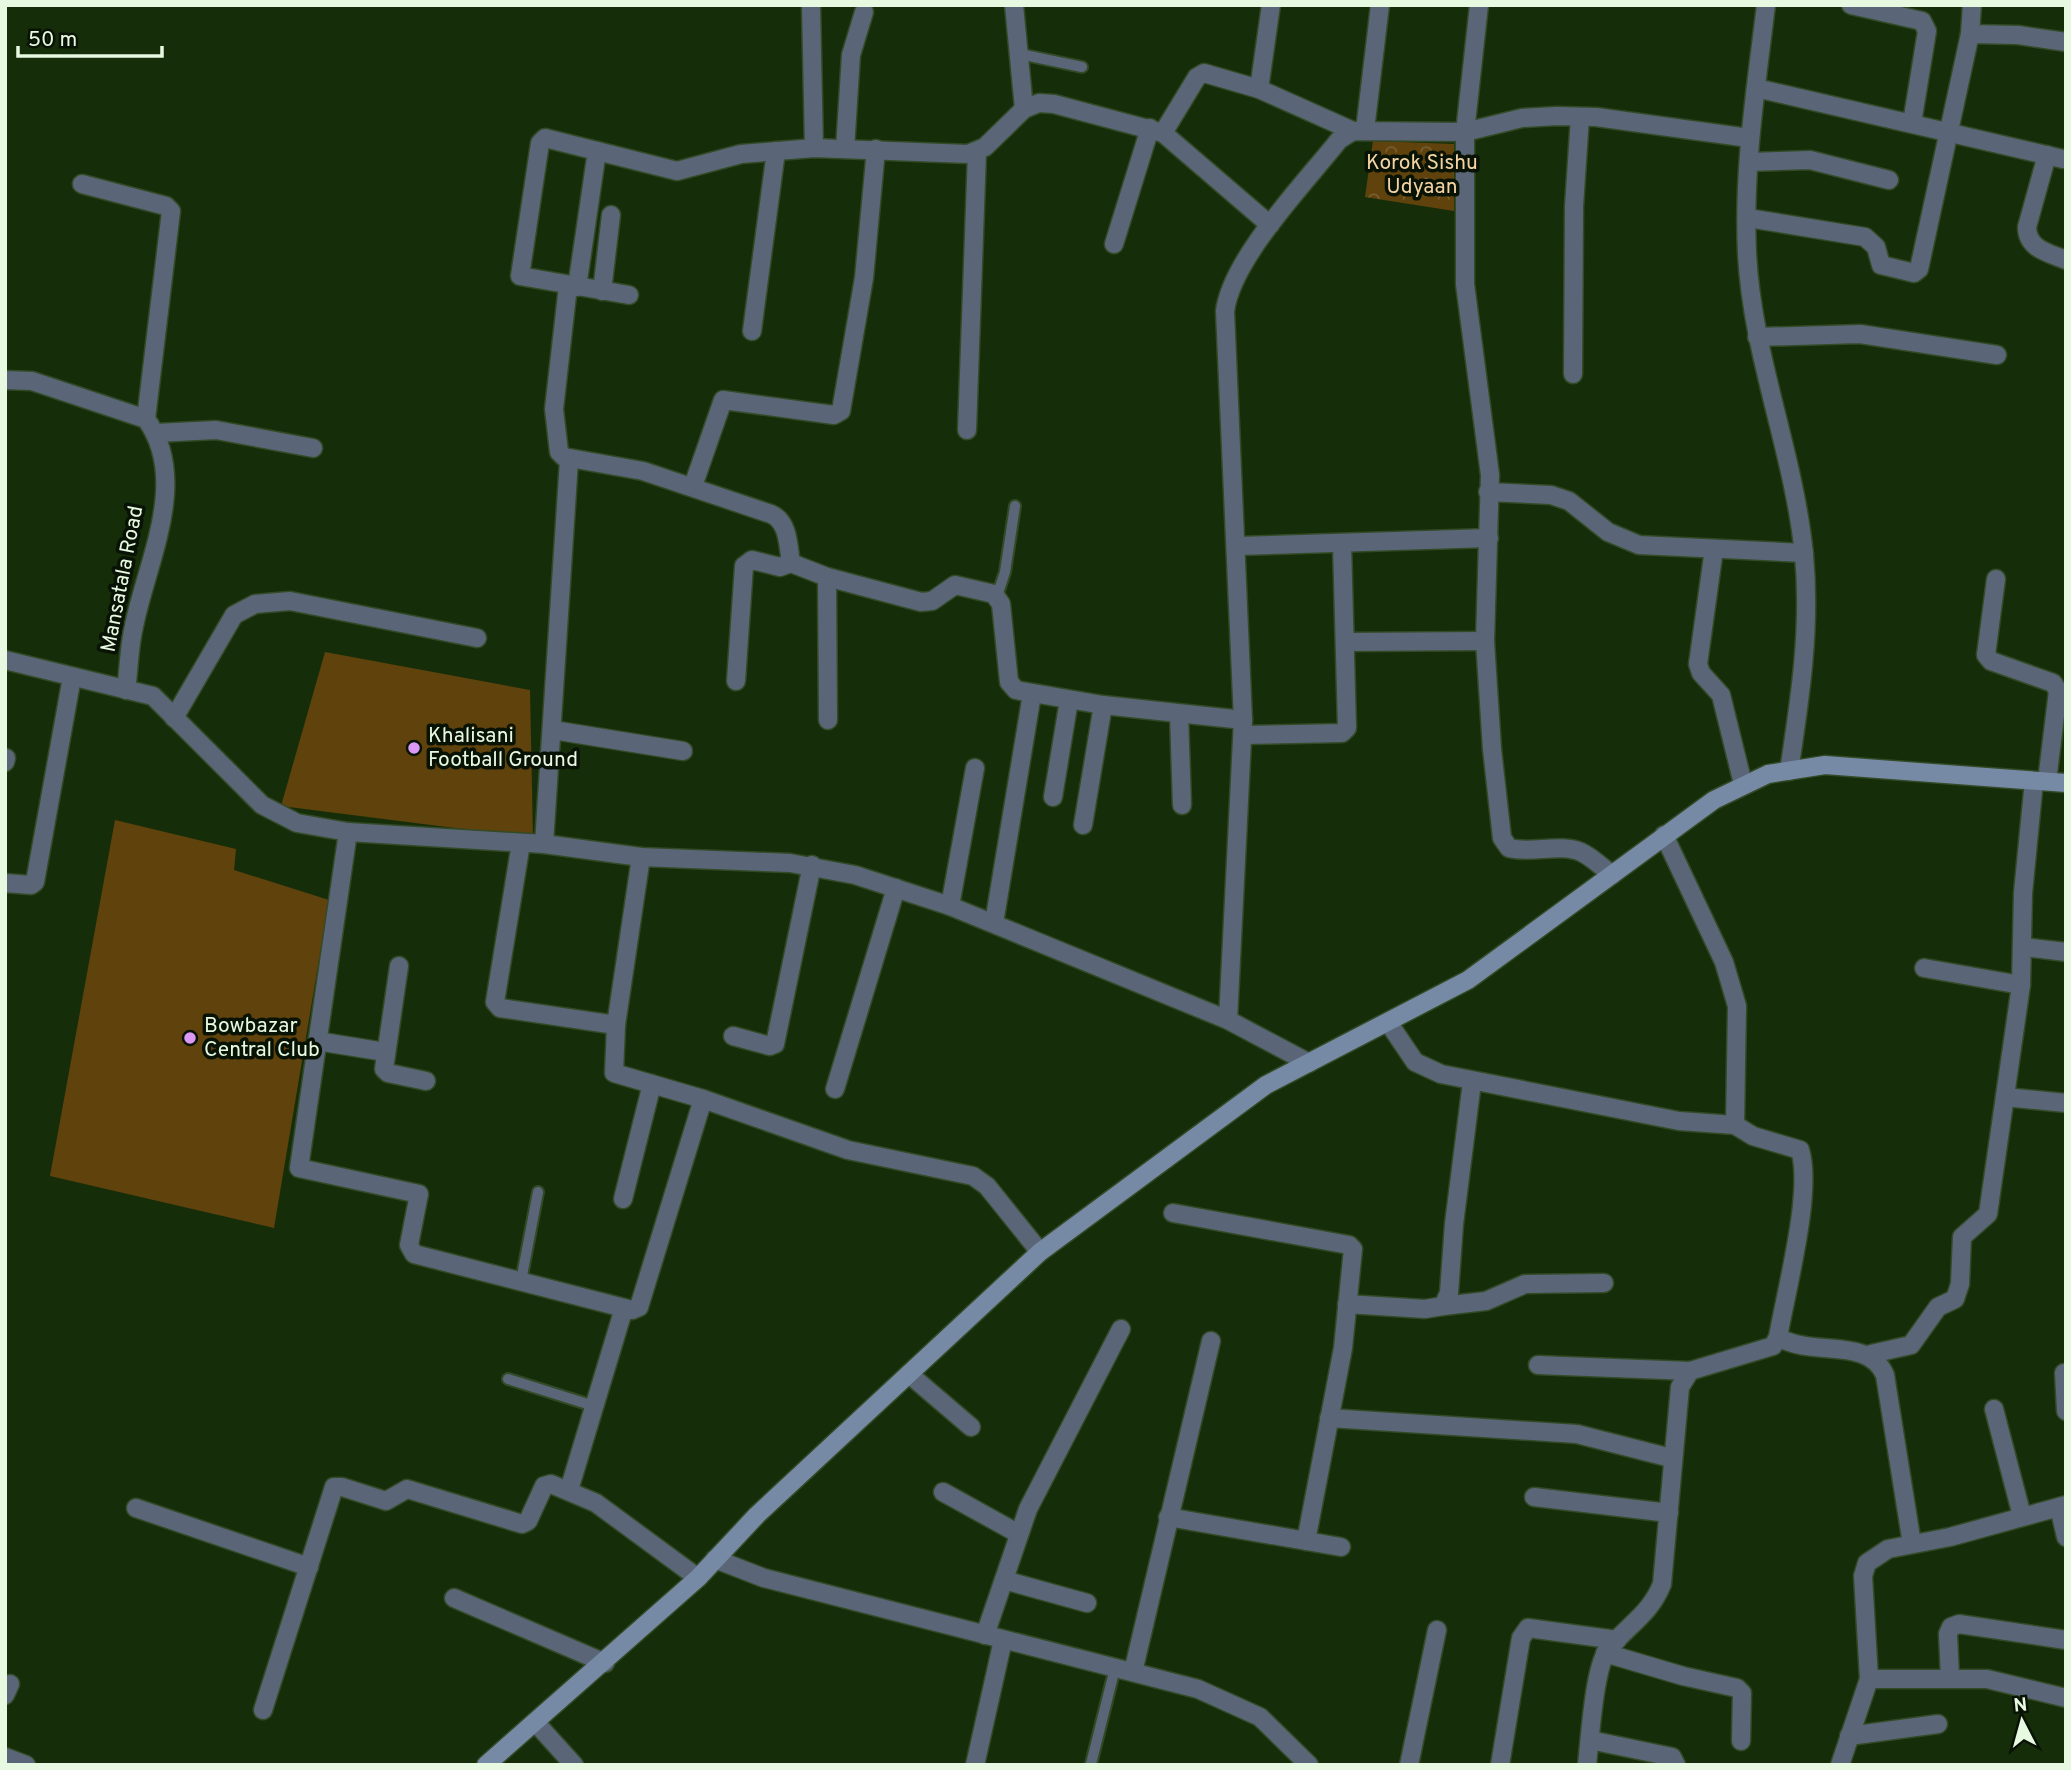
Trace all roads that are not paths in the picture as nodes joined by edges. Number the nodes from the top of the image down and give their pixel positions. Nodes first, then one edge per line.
1 (811, 5) edge
2 (1014, 5) edge
3 (1272, 5) edge
4 (1380, 5) edge
5 (1479, 5) edge
6 (1766, 5) edge
7 (1852, 5) edge
8 (1972, 5) edge
9 (864, 12) dead end
10 (1970, 34) junction
11 (2066, 42) edge
12 (1020, 54) junction
13 (1082, 67) dead end
14 (1756, 88) junction
15 (1259, 89) junction
16 (1024, 109) junction
17 (1580, 117) junction
18 (1912, 123) junction
19 (1157, 130) junction
20 (1359, 130) junction
21 (1947, 131) junction
22 (1465, 132) junction
23 (1749, 138) junction
24 (814, 148) junction
25 (845, 149) junction
26 (876, 149) junction
27 (597, 151) junction
28 (776, 151) junction
29 (978, 152) junction
30 (1749, 162) junction
31 (1889, 180) dead end
32 (82, 184) dead end
33 (611, 215) dead end
34 (1748, 218) junction
35 (1270, 225) junction
36 (1114, 244) dead end
37 (2066, 260) edge
38 (572, 287) junction
39 (602, 291) junction
40 (629, 295) dead end
41 (752, 331) dead end
42 (1757, 337) junction
43 (1997, 355) dead end
44 (1573, 374) dead end
45 (5, 380) edge
46 (151, 426) junction
47 (967, 430) dead end
48 (313, 448) dead end
49 (569, 460) junction
50 (693, 486) junction
51 (1488, 492) junction
52 (1015, 506) dead end
53 (1489, 538) junction
54 (1342, 544) junction
55 (1237, 546) junction
56 (1714, 549) junction
57 (1804, 553) junction
58 (791, 564) junction
59 (827, 577) junction
60 (1996, 579) dead end
61 (997, 596) junction
62 (477, 638) dead end
63 (1485, 641) junction
64 (1346, 642) junction
65 (5, 660) edge
66 (72, 677) junction
67 (736, 681) dead end
68 (126, 690) junction
69 (1032, 694) junction
70 (1069, 700) junction
71 (1103, 705) junction
72 (1179, 714) junction
73 (174, 718) junction
74 (828, 720) dead end
75 (1243, 727) junction
76 (553, 730) junction
77 (683, 751) dead end
78 (975, 768) dead end
79 (1789, 771) junction
80 (2041, 781) junction
81 (2066, 783) edge
82 (1743, 785) junction
83 (1053, 797) dead end
84 (1182, 804) dead end
85 (1083, 825) dead end
86 (348, 832) junction
87 (1664, 835) junction
88 (521, 843) junction
89 (544, 844) junction
90 (641, 857) junction
91 (812, 865) junction
92 (1612, 875) junction
93 (5, 883) edge
94 (897, 888) junction
95 (950, 906) junction
96 (994, 923) junction
97 (2023, 947) junction
98 (2066, 952) edge
99 (399, 966) dead end
100 (1924, 968) dead end
101 (2021, 985) junction
102 (1228, 1020) junction
103 (1388, 1021) junction
104 (616, 1025) junction
105 (733, 1036) dead end
106 (317, 1041) junction
107 (385, 1052) junction
108 (1310, 1063) junction
109 (426, 1081) dead end
110 (1472, 1082) junction
111 (652, 1084) junction
112 (835, 1089) dead end
113 (2005, 1097) junction
114 (703, 1099) junction
115 (2066, 1103) edge
116 (1735, 1125) junction
117 (538, 1192) dead end
118 (623, 1199) dead end
119 (1174, 1213) dead end
120 (1040, 1252) junction
121 (521, 1281) junction
122 (1604, 1283) dead end
123 (1347, 1304) junction
124 (1443, 1306) junction
125 (624, 1308) junction
126 (1121, 1329) dead end
127 (1778, 1337) junction
128 (1210, 1341) dead end
129 (1871, 1354) junction
130 (1538, 1365) dead end
131 (1690, 1371) junction
132 (2064, 1373) edge
133 (909, 1374) junction
134 (508, 1379) dead end
135 (597, 1407) junction
136 (1994, 1409) dead end
137 (2066, 1411) edge
138 (1329, 1419) junction
139 (971, 1427) dead end
140 (1671, 1458) junction
141 (569, 1490) junction
142 (943, 1492) dead end
143 (1534, 1497) dead end
144 (2062, 1506) edge
145 (135, 1508) dead end
146 (1669, 1513) junction
147 (2022, 1516) junction
148 (1168, 1517) junction
149 (1019, 1534) junction
150 (2066, 1537) edge
151 (1306, 1541) junction
152 (1912, 1544) junction
153 (1341, 1547) dead end
154 (715, 1559) junction
155 (309, 1567) junction
156 (698, 1578) junction
157 (1004, 1580) junction
158 (454, 1598) dead end
159 (1087, 1603) dead end
160 (1437, 1630) dead end
161 (985, 1635) junction
162 (1003, 1640) junction
163 (2066, 1640) edge
164 (1611, 1647) junction
165 (605, 1663) junction
166 (1115, 1668) junction
167 (1133, 1672) junction
168 (1950, 1678) junction
169 (1869, 1679) junction
170 (2066, 1698) edge
171 (263, 1710) dead end
172 (536, 1723) junction
173 (1938, 1724) dead end
174 (1849, 1736) junction
175 (1590, 1740) junction
176 (1741, 1741) dead end
177 (5, 1757) edge
178 (1091, 1764) edge
179 (26, 1765) edge
180 (486, 1765) edge
181 (574, 1765) edge
182 (975, 1765) edge
183 (1309, 1765) edge
184 (1409, 1765) edge
185 (1500, 1765) edge
186 (1587, 1765) edge
187 (1676, 1765) edge
188 (1840, 1765) edge

1 - 24 street
2 - 12 street
3 - 15 street
4 - 20 street
5 - 22 street
6 - 14 street
7 - 18 street
8 - 10 street
9 - 25 street
10 - 11 street
10 - 21 street
12 - 13 lane
12 - 16 street
14 - 18 street
14 - 23 street
15 - 19 street
15 - 20 street
16 - 19 street
16 - 29 street
17 - 22 street
17 - 23 street
17 - 44 street
18 - 21 street
19 - 35 street
19 - 36 street
20 - 22 street
20 - 35 street
21 - 34 street
21 - 37 street
22 - 51 street
23 - 30 street
24 - 25 street
24 - 28 street
25 - 26 street
26 - 29 street
26 - 50 street
27 - 28 street
27 - 38 street
27 - 38 street
28 - 41 street
29 - 47 street
30 - 31 street
30 - 34 street
32 - 46 street, Mansatala Road
33 - 39 street
34 - 42 street
35 - 55 street
38 - 39 street
38 - 49 street
39 - 40 street
42 - 43 street
42 - 57 street
45 - 46 street
46 - 48 street
46 - 68 street, Mansatala Road
49 - 50 street
49 - 76 street
50 - 58 street
51 - 53 street
51 - 56 street
52 - 61 lane
53 - 54 street
53 - 63 street
54 - 55 street
54 - 64 street
55 - 75 street
56 - 57 street
56 - 82 street
57 - 79 street
58 - 59 street
58 - 67 street
59 - 61 street
59 - 74 street
60 - 80 street
61 - 69 street
62 - 73 street
63 - 64 street
63 - 92 street
64 - 75 street
65 - 66 street
66 - 68 street
66 - 93 street
68 - 73 street
69 - 70 street
69 - 96 street
70 - 71 street
70 - 83 street
71 - 72 street
71 - 85 street
72 - 75 street
72 - 84 street
73 - 86 street
75 - 102 street
76 - 77 street
76 - 89 street
78 - 95 street
79 - 80 main road
79 - 82 main road
80 - 81 main road
80 - 97 street
82 - 87 main road
86 - 88 street
86 - 106 street
87 - 92 main road
87 - 116 street
88 - 89 street
88 - 104 street
89 - 90 street
90 - 91 street
90 - 104 street
91 - 94 street
91 - 105 street
92 - 103 main road
94 - 95 street
94 - 112 street
95 - 96 street
96 - 102 street
97 - 98 street
97 - 101 street
99 - 107 street
100 - 101 street
101 - 113 street
102 - 108 street
103 - 108 main road
103 - 110 street
104 - 111 street
106 - 107 street
106 - 121 street
107 - 109 street
108 - 120 main road
110 - 116 street
110 - 124 street
111 - 114 street
111 - 118 street
113 - 115 street
113 - 129 street
114 - 120 street
114 - 125 street
116 - 127 street
117 - 121 lane
119 - 123 street
120 - 133 main road
121 - 125 street
122 - 124 street
123 - 124 street
123 - 138 street
125 - 135 street
126 - 149 street
127 - 129 street
127 - 131 street
128 - 148 street
129 - 152 street
130 - 131 street
131 - 140 street
132 - 137 street
133 - 139 street
133 - 154 main road
134 - 135 lane
135 - 141 street
136 - 147 street
138 - 140 street
138 - 151 street
140 - 146 street
141 - 155 street
141 - 156 street
142 - 149 street
143 - 146 street
144 - 147 street
144 - 150 street
145 - 155 street
146 - 164 street
147 - 152 street
148 - 151 street
148 - 167 street
149 - 157 street
151 - 153 street
152 - 169 street
154 - 156 main road
154 - 161 street
155 - 171 street
156 - 165 main road
157 - 159 street
157 - 161 street
158 - 165 street
160 - 184 street
161 - 162 street
162 - 166 street
162 - 182 street
163 - 168 street
164 - 175 street
164 - 176 street
164 - 185 street
165 - 172 main road
166 - 167 street
166 - 178 lane
167 - 183 street
168 - 169 street
168 - 170 street
169 - 174 street
172 - 180 main road
172 - 181 street
173 - 174 street
174 - 188 street
175 - 186 street
175 - 187 street
177 - 179 street

